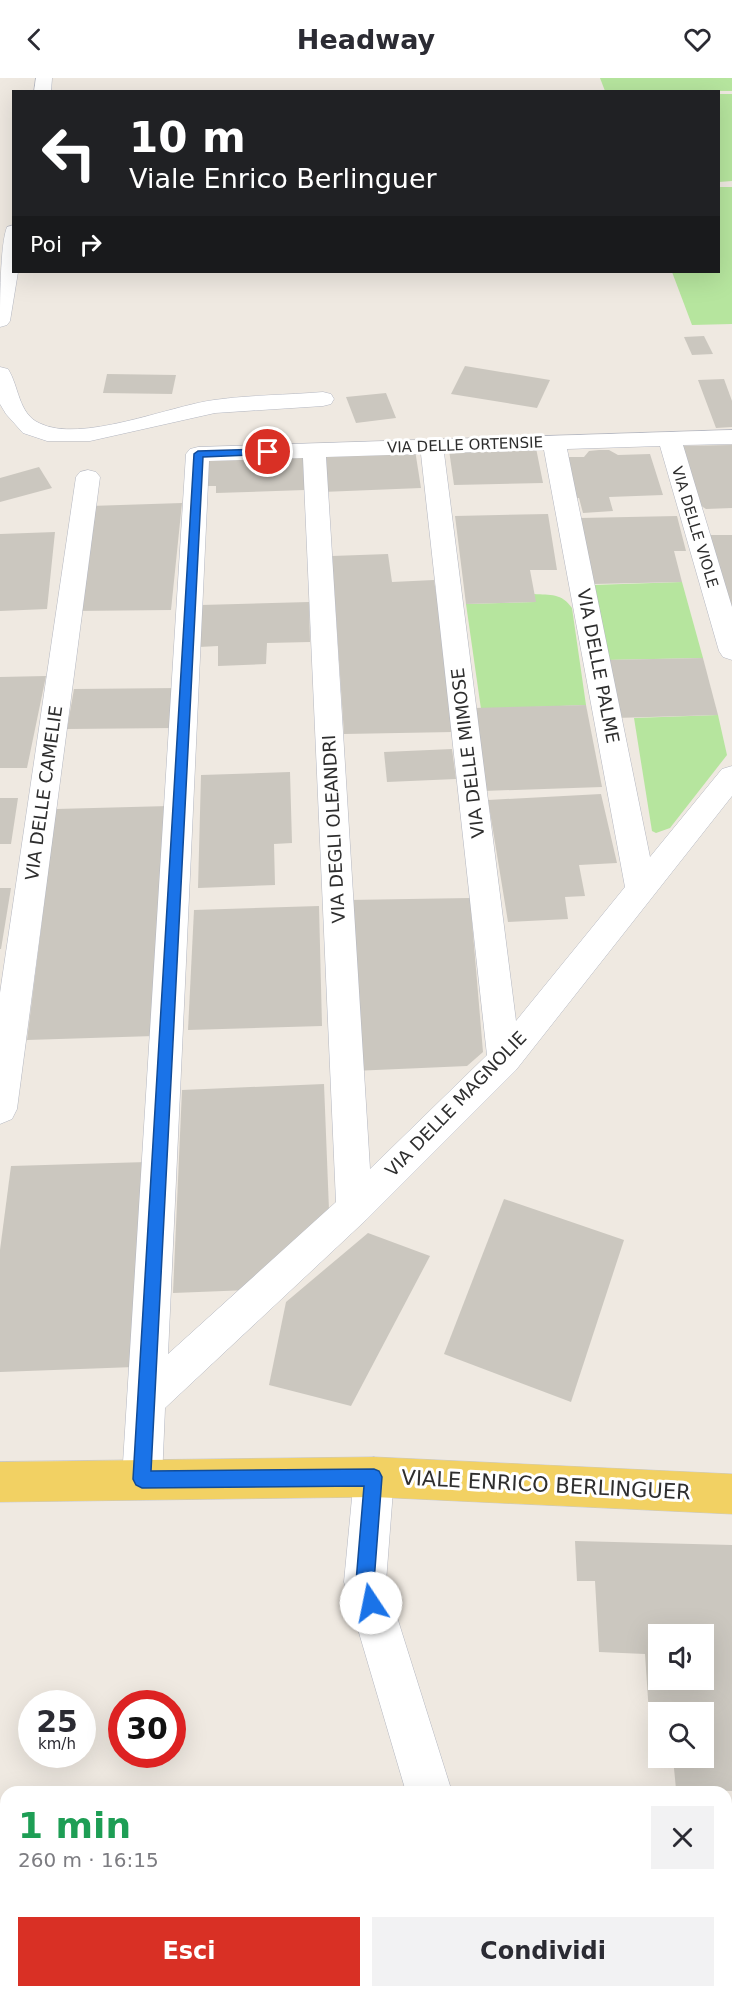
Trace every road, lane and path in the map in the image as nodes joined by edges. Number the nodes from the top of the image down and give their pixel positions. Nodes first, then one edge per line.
1 (12, 244) edge
2 (0, 321) edge
3 (0, 374) edge
4 (323, 399) dead end
5 (732, 437) edge
6 (669, 438) junction
7 (554, 442) junction
8 (432, 446) junction
9 (314, 450) junction
10 (88, 477) dead end
11 (732, 651) edge
12 (732, 776) edge
13 (641, 890) junction
14 (504, 1060) junction
15 (0, 1109) edge
16 (354, 1208) junction
17 (146, 1400) junction
18 (374, 1477) junction
19 (142, 1479) junction
20 (0, 1482) edge
21 (732, 1494) edge
22 (427, 1786) edge

1 - 2 street
3 - 4 street
5 - 6 street, VIA DELLE ORTENSIE
6 - 7 street, VIA DELLE ORTENSIE
6 - 11 street, VIA DELLE VIOLE
7 - 8 street, VIA DELLE ORTENSIE
7 - 13 street, VIA DELLE PALME
8 - 9 street, VIA DELLE ORTENSIE
8 - 14 street, VIA DELLE MIMOSE
9 - 16 street, VIA DEGLI OLEANDRI
9 - 17 street, VIA DELLE ORTENSIE
10 - 15 street, VIA DELLE CAMELIE
12 - 13 street, VIA DELLE MAGNOLIE
13 - 14 street, VIA DELLE MAGNOLIE
14 - 16 street, VIA DELLE MAGNOLIE
16 - 17 street, VIA DELLE MAGNOLIE
17 - 19 street
18 - 19 main road, VIALE ENRICO BERLINGUER
18 - 21 main road, VIALE ENRICO BERLINGUER
18 - 22 street
19 - 20 main road, VIALE ENRICO BERLINGUER

